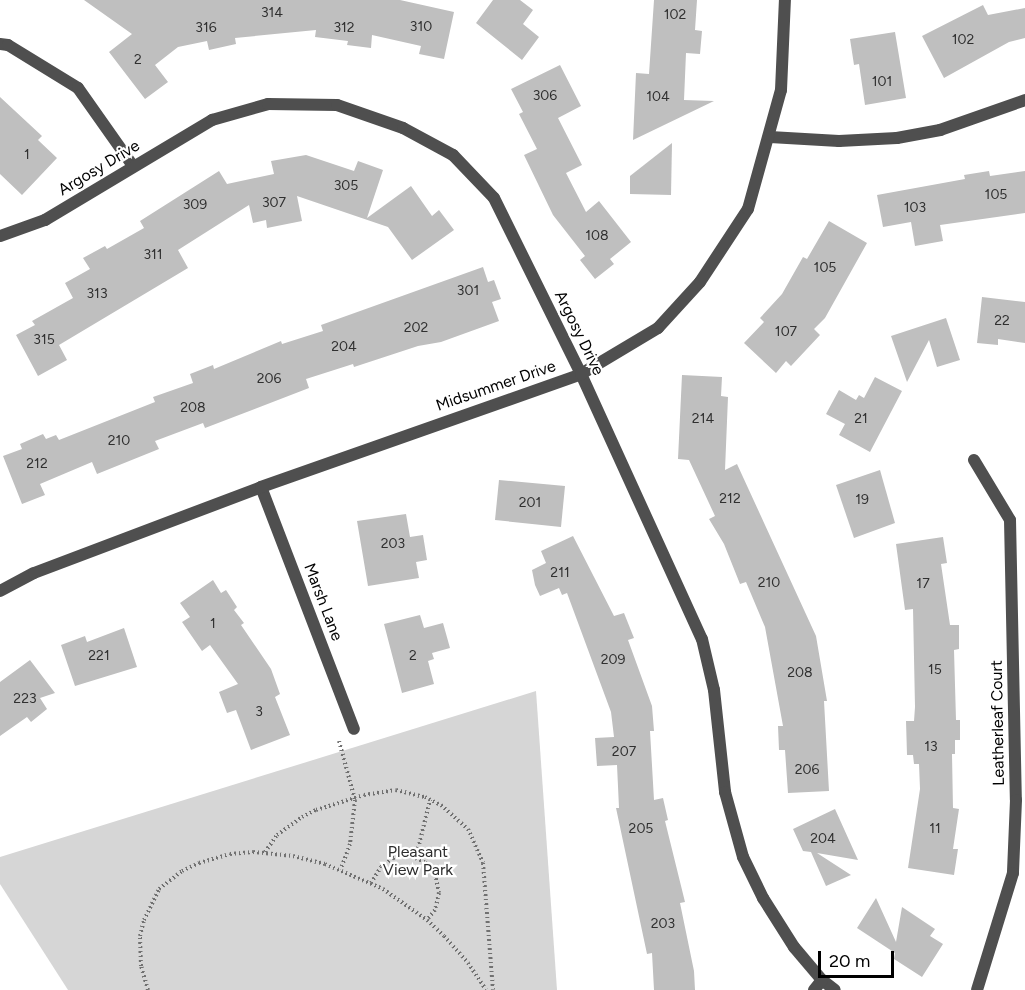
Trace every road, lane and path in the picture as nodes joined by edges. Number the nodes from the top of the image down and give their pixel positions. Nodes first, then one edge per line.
1 (785, 0) edge
2 (0, 44) edge
3 (1025, 100) edge
4 (770, 138) junction
5 (133, 166) junction
6 (0, 236) edge
7 (581, 374) junction
8 (974, 460) dead end
9 (261, 487) junction
10 (0, 591) edge
11 (354, 729) joint
12 (355, 797) junction
13 (1021, 799) edge
14 (430, 800) junction
15 (265, 853) junction
16 (417, 857) junction
17 (340, 869) junction
18 (371, 883) junction
19 (427, 920) junction
20 (818, 985) edge
21 (148, 990) edge
22 (486, 990) edge
23 (493, 990) edge
24 (835, 990) edge
25 (977, 990) edge

1 - 4 street, Midsummer Drive
2 - 5 street
3 - 4 street
4 - 7 street, Midsummer Drive
5 - 6 street, Argosy Drive
5 - 7 street, Argosy Drive
7 - 9 street, Midsummer Drive
7 - 20 street, Argosy Drive
8 - 13 street, Leatherleaf Court
9 - 10 street, Midsummer Drive
9 - 11 street, Marsh Lane
11 - 12 path
12 - 14 path
12 - 15 path
12 - 17 path
13 - 25 street, Leatherleaf Court
14 - 16 path
14 - 23 path
15 - 17 path
15 - 21 path
16 - 18 path
16 - 19 path
17 - 18 path
18 - 19 path
19 - 22 path
20 - 24 street, Argosy Drive

